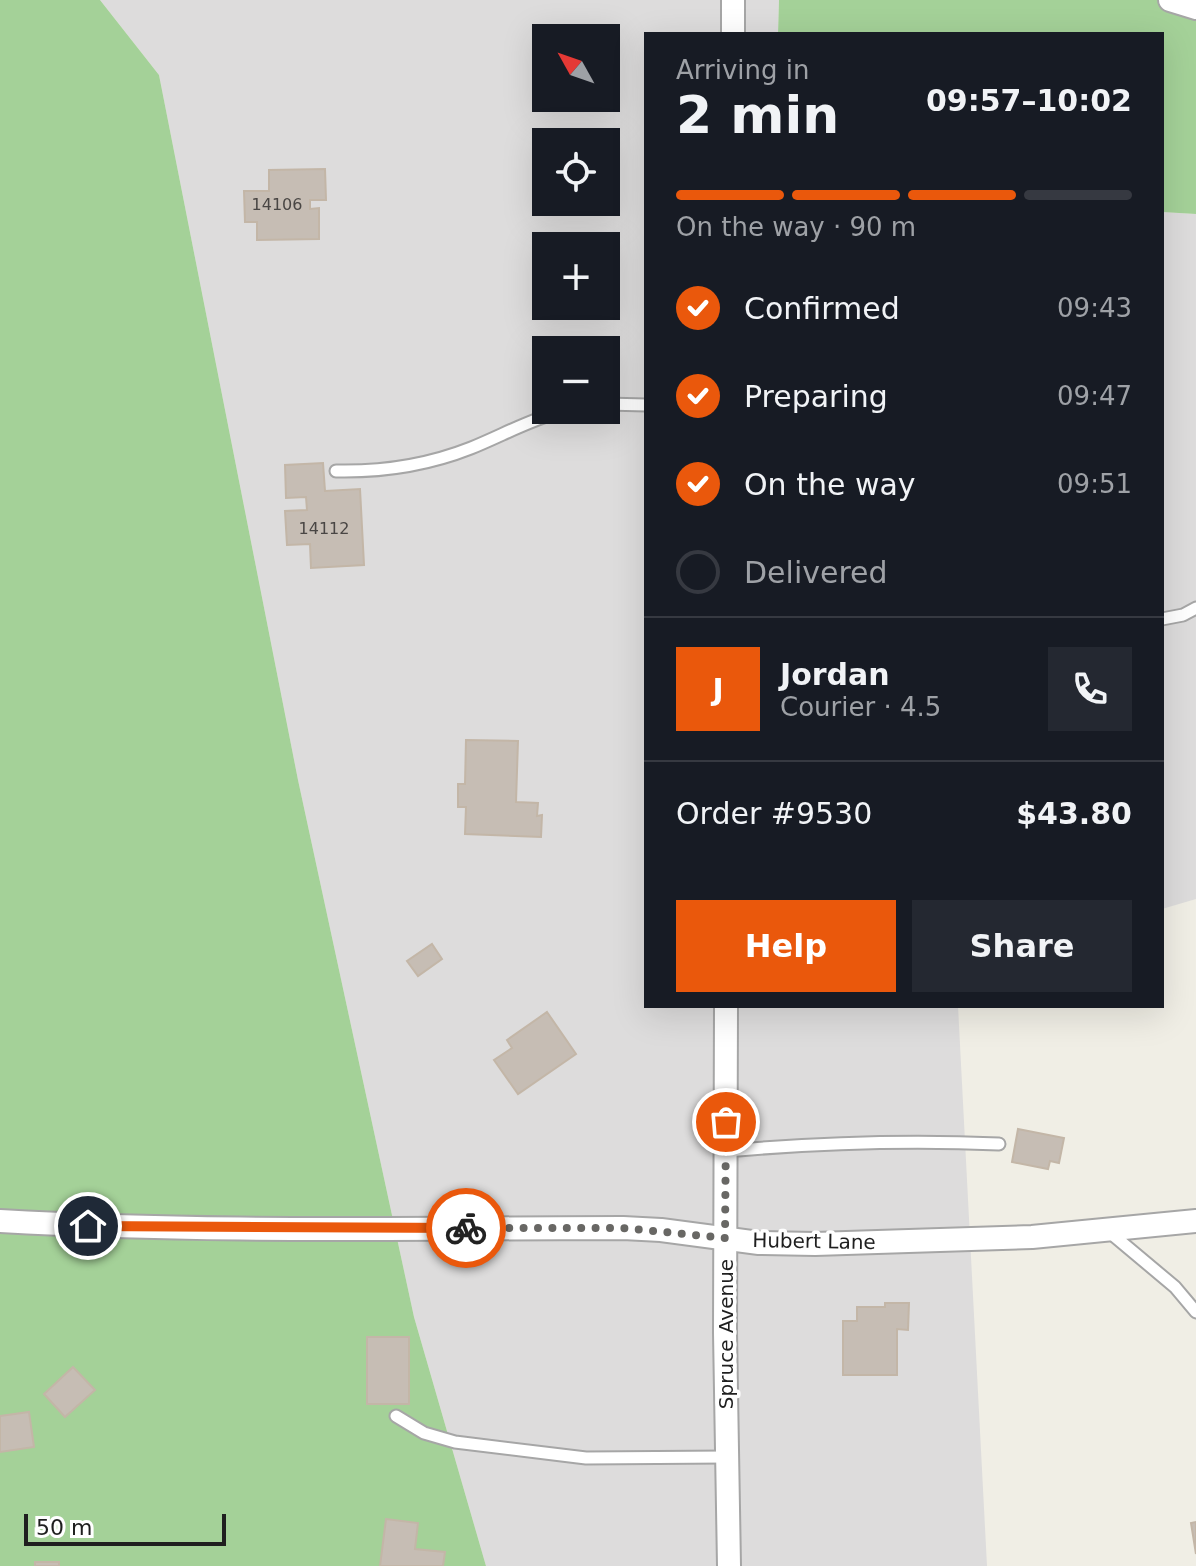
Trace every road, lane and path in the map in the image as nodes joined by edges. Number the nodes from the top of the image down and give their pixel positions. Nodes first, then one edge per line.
1 (733, 0) edge
2 (1170, 0) edge
3 (1196, 8) edge
4 (733, 32) edge
5 (620, 404) edge
6 (644, 405) edge
7 (532, 419) edge
8 (336, 471) dead end
9 (1196, 608) edge
10 (1164, 619) edge
11 (726, 1008) edge
12 (999, 1144) dead end
13 (726, 1151) junction
14 (0, 1221) edge
15 (1196, 1221) edge
16 (1107, 1230) junction
17 (725, 1238) junction
18 (1196, 1312) edge
19 (396, 1416) dead end
20 (727, 1457) junction
21 (729, 1566) edge

1 - 4 street
2 - 3 street
5 - 6 lane
7 - 8 lane
9 - 10 lane
11 - 13 street, Spruce Avenue
12 - 13 lane
13 - 17 street, Spruce Avenue
14 - 17 street, Hubert Lane
15 - 16 street, Hubert Lane
16 - 17 street, Hubert Lane
16 - 18 lane
17 - 20 street, Spruce Avenue
19 - 20 lane
20 - 21 street, Spruce Avenue

